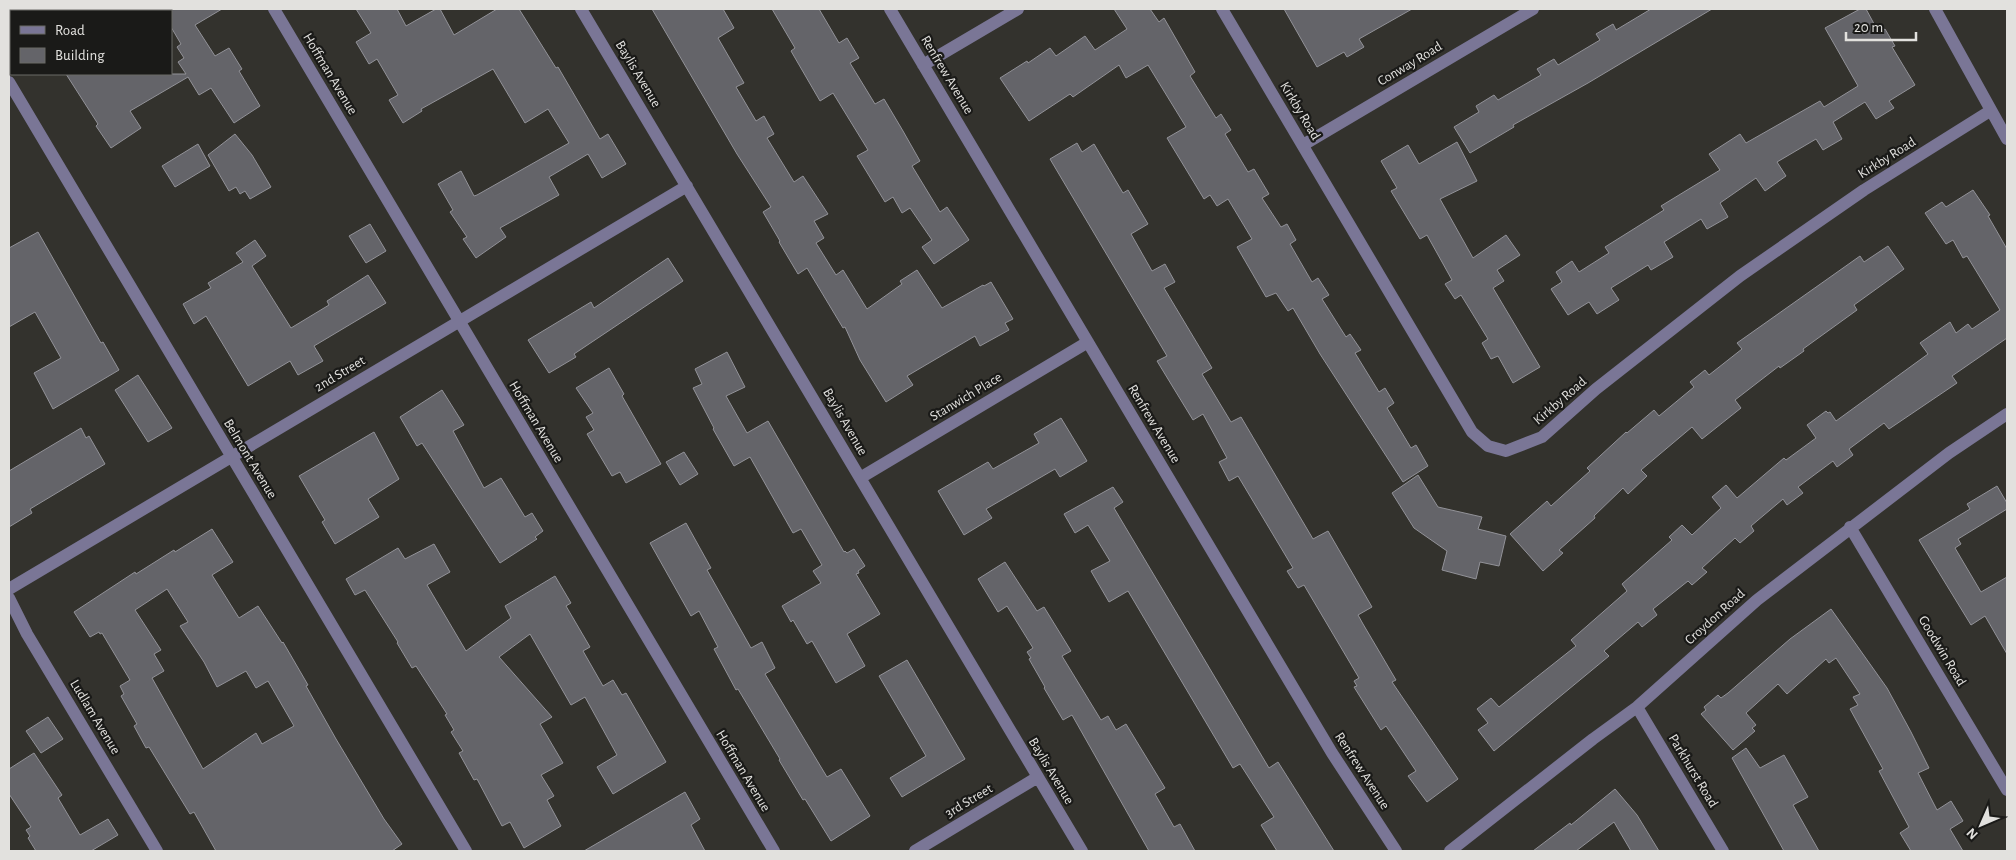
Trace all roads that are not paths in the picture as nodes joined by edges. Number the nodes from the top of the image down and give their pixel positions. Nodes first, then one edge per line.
1 (274, 9) edge
2 (581, 9) edge
3 (890, 9) edge
4 (1018, 9) edge
5 (1222, 9) edge
6 (1533, 9) edge
7 (1934, 9) edge
8 (923, 65) junction
9 (9, 82) edge
10 (1990, 111) junction
11 (2007, 139) edge
12 (1303, 145) junction
13 (687, 186) junction
14 (459, 321) junction
15 (1088, 342) junction
16 (2007, 414) edge
17 (231, 457) junction
18 (860, 478) junction
19 (1850, 527) junction
20 (9, 589) edge
21 (9, 598) edge
22 (1637, 707) junction
23 (1038, 777) junction
24 (2007, 790) edge
25 (157, 851) edge
26 (466, 851) edge
27 (774, 851) edge
28 (915, 851) edge
29 (1082, 851) edge
30 (1396, 851) edge
31 (1450, 851) edge
32 (1723, 851) edge

1 - 14 street, Hoffman Avenue
2 - 13 street, Baylis Avenue
3 - 8 street, Renfrew Avenue
4 - 8 street
5 - 12 street, Kirkby Road
6 - 12 street, Conway Road
7 - 10 street
8 - 15 street, Renfrew Avenue
9 - 17 street, Belmont Avenue
10 - 11 street
10 - 12 street, Kirkby Road
13 - 14 street, 2nd Street
13 - 18 street, Baylis Avenue
14 - 17 street, 2nd Street
14 - 27 street, Hoffman Avenue
15 - 18 street, Stanwich Place
15 - 30 street, Renfrew Avenue
16 - 19 street, Croydon Road
17 - 20 street, 2nd Street
17 - 26 street, Belmont Avenue
18 - 23 street, Baylis Avenue
19 - 22 street, Croydon Road
19 - 24 street, Goodwin Road
21 - 25 street, Ludlam Avenue
22 - 31 street, Croydon Road
22 - 32 street, Parkhurst Road
23 - 28 street, 3rd Street
23 - 29 street, Baylis Avenue

